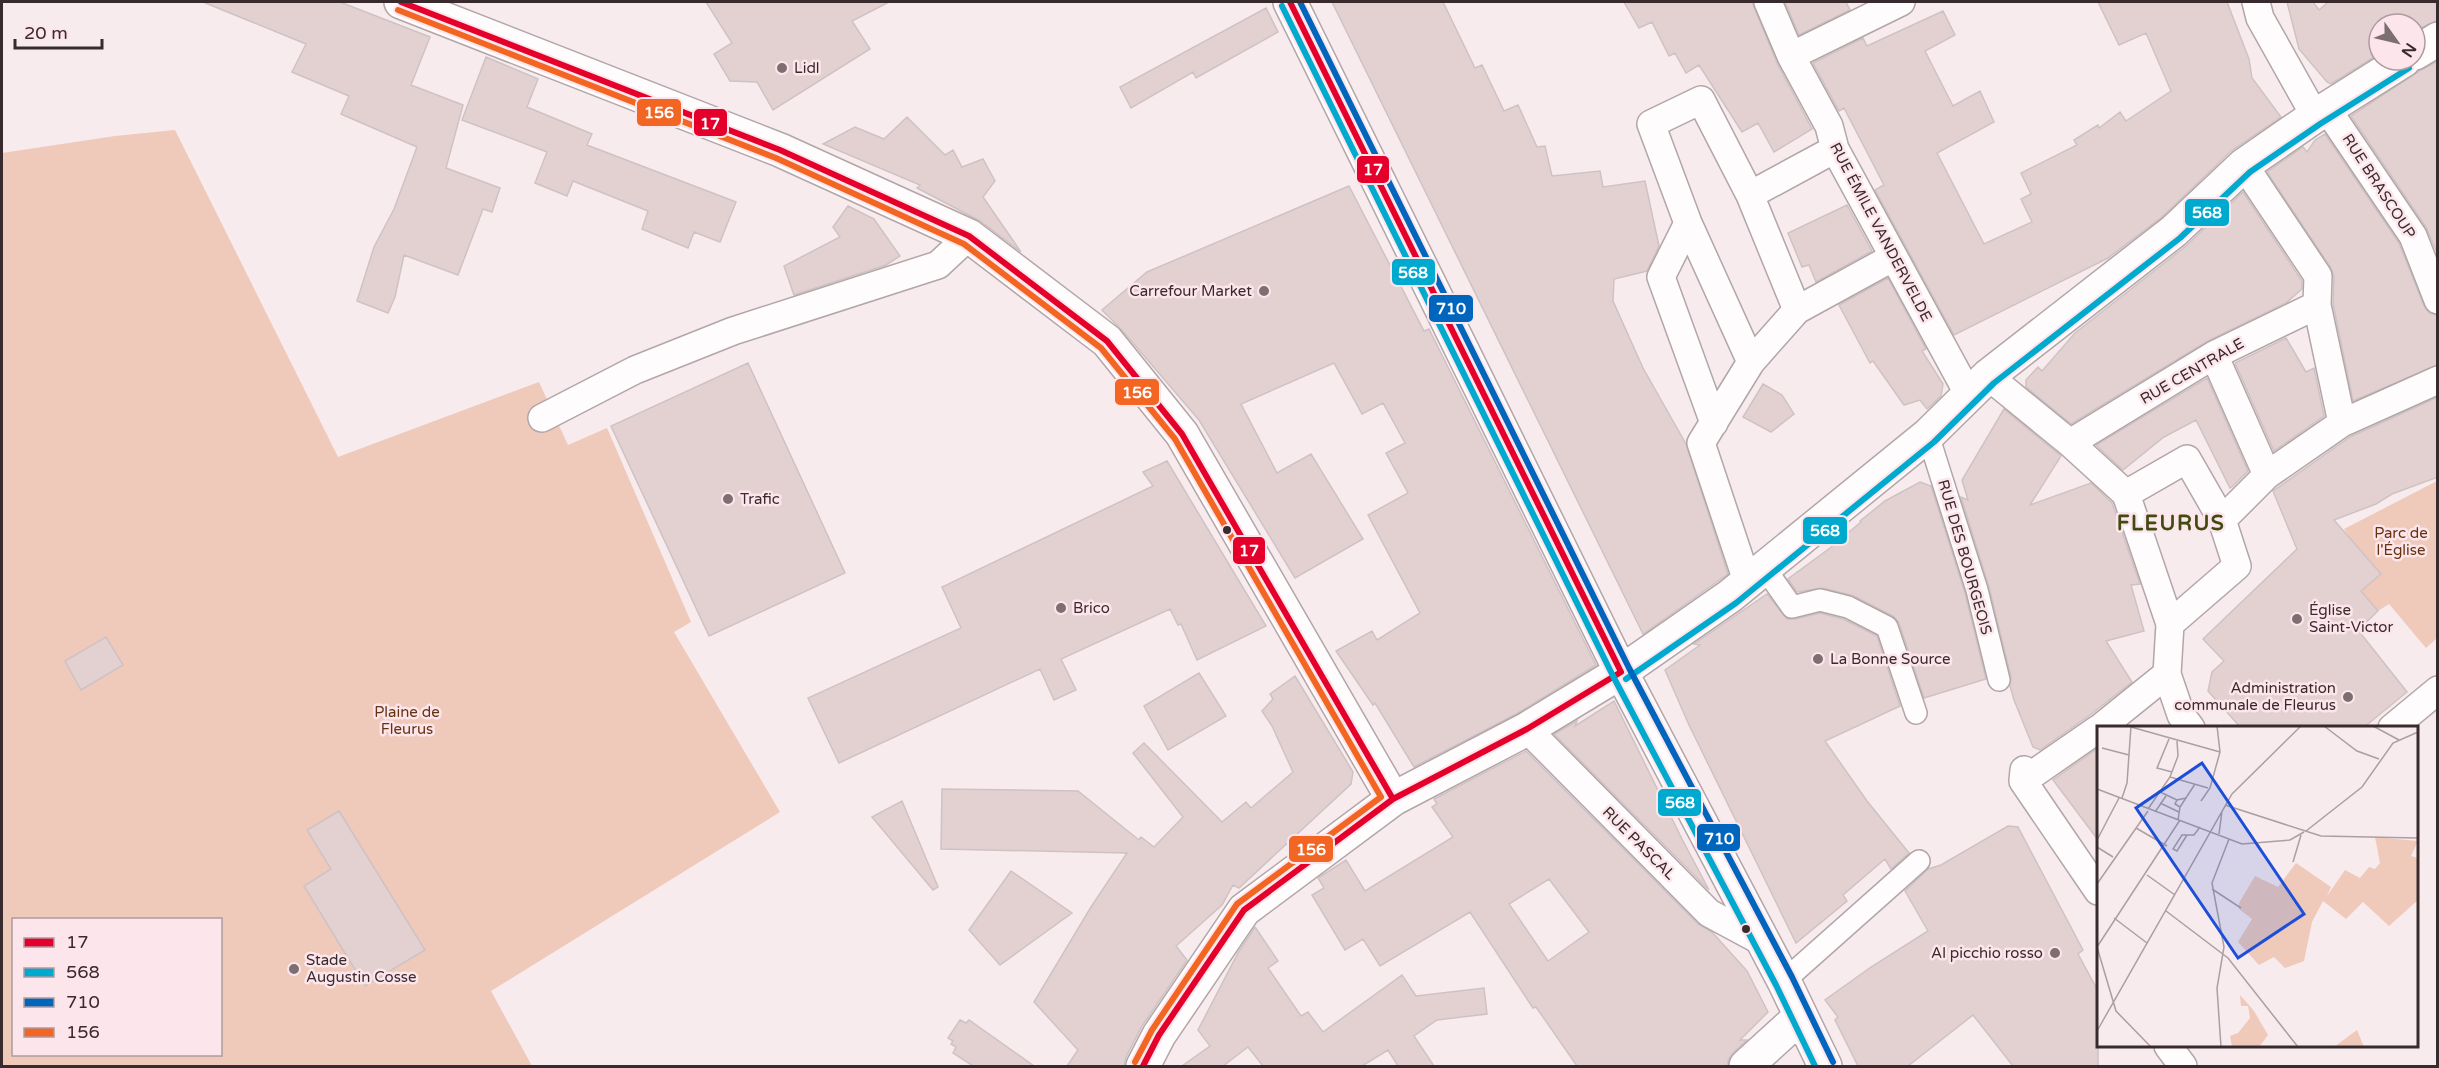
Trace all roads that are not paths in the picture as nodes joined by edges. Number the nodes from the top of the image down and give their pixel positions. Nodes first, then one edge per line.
1 (401, 2) edge
2 (1290, 2) edge
3 (1768, 2) edge
4 (1901, 2) edge
5 (2256, 2) edge
6 (1791, 56) junction
7 (2385, 72) edge
8 (2321, 112) junction
9 (1835, 149) junction
10 (2244, 165) junction
11 (1750, 195) junction
12 (1688, 223) junction
13 (969, 236) junction
14 (1892, 258) junction
15 (2438, 300) edge
16 (2317, 305) junction
17 (1797, 310) junction
18 (2214, 355) junction
19 (1751, 362) junction
20 (2438, 380) edge
21 (1978, 386) junction
22 (542, 418) dead end
23 (1714, 423) junction
24 (2342, 423) junction
25 (1928, 435) junction
26 (2070, 443) junction
27 (2268, 475) junction
28 (2126, 494) junction
29 (2222, 520) junction
30 (1755, 574) junction
31 (2170, 624) junction
32 (1621, 672) junction
33 (2167, 674) junction
34 (1999, 680) dead end
35 (2438, 690) edge
36 (1916, 713) dead end
37 (2102, 726) edge
38 (2189, 726) edge
39 (2394, 726) edge
40 (1527, 729) junction
41 (2097, 729) edge
42 (1393, 799) junction
43 (1919, 861) dead end
44 (2097, 889) edge
45 (1763, 942) junction
46 (1784, 981) junction
47 (1801, 1016) junction
48 (2169, 1047) edge
49 (1143, 1066) edge
50 (1746, 1066) edge
51 (1825, 1066) edge
52 (2183, 1066) edge

1 - 13 main road
2 - 32 main road
3 - 6 street, RUE ÉMILE VANDERVELDE
4 - 6 street
5 - 8 street, RUE BRASCOUP
6 - 9 street, RUE ÉMILE VANDERVELDE
7 - 8 main road
8 - 10 main road
8 - 15 street, RUE BRASCOUP
9 - 11 street
9 - 14 street, RUE ÉMILE VANDERVELDE
10 - 16 street
10 - 21 main road
11 - 12 street
11 - 17 street
12 - 19 street
12 - 23 street
13 - 22 street
13 - 42 main road
14 - 17 street
14 - 21 street, RUE ÉMILE VANDERVELDE
16 - 18 street, RUE CENTRALE
16 - 24 street
17 - 19 street
18 - 26 street, RUE CENTRALE
18 - 27 street
19 - 23 street
20 - 24 street
21 - 25 main road
21 - 26 street
23 - 30 street
24 - 27 street
25 - 30 main road
25 - 34 street, RUE DES BOURGEOIS
26 - 28 street
27 - 29 street
28 - 29 street
28 - 31 street
29 - 31 street
30 - 32 main road
30 - 36 street
31 - 33 street
32 - 40 main road
32 - 45 main road
33 - 37 street
33 - 38 street
35 - 39 street
40 - 42 main road
40 - 45 street, RUE PASCAL
41 - 44 street
42 - 49 main road
43 - 46 street
45 - 46 main road
46 - 47 main road
47 - 50 main road
47 - 51 main road
48 - 52 street

